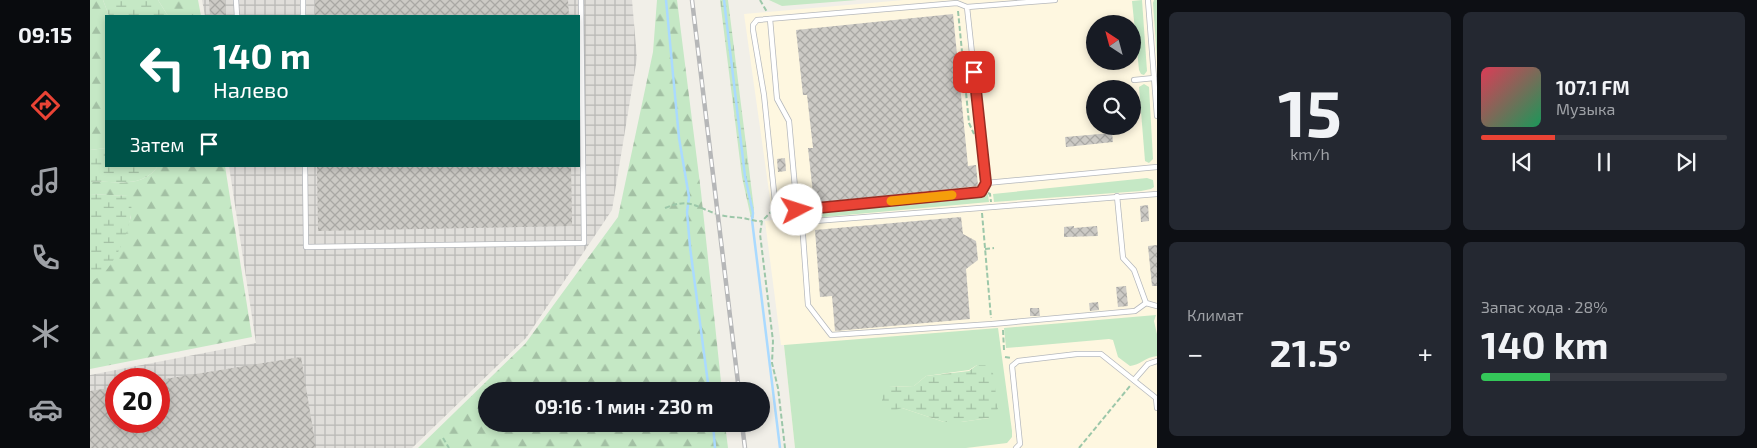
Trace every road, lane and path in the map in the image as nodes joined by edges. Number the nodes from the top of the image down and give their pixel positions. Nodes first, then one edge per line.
1 (236, 0) edge
2 (303, 0) edge
3 (581, 0) edge
4 (760, 0) edge
5 (1054, 0) edge
6 (1148, 0) edge
7 (957, 3) junction
8 (967, 7) junction
9 (237, 15) edge
10 (303, 15) edge
11 (770, 19) junction
12 (1154, 78) junction
13 (1134, 80) dead end
14 (1157, 116) edge
15 (976, 138) dead end
16 (305, 167) edge
17 (1157, 167) edge
18 (986, 183) junction
19 (981, 192) junction
20 (1157, 194) edge
21 (1117, 196) junction
22 (991, 206) junction
23 (665, 208) dead end
24 (981, 208) junction
25 (797, 210) junction
26 (772, 211) dead end
27 (762, 221) junction
28 (994, 248) dead end
29 (985, 249) junction
30 (1146, 303) junction
31 (1157, 306) edge
32 (1000, 323) junction
33 (992, 324) junction
34 (1004, 350) dead end
35 (1157, 361) edge
36 (1134, 380) junction
37 (1157, 408) edge
38 (443, 438) dead end
39 (449, 448) edge
40 (785, 448) edge
41 (1016, 448) edge
42 (1079, 448) edge

1 - 9 lane
2 - 10 lane
3 - 16 lane
4 - 11 path
5 - 8 lane
6 - 12 lane
7 - 8 lane
7 - 11 lane
7 - 15 path
8 - 18 lane
11 - 25 lane
11 - 25 lane
12 - 13 lane
12 - 14 lane
17 - 18 lane
18 - 19 lane
19 - 22 path
19 - 25 lane
20 - 21 lane
21 - 22 lane
21 - 30 lane
22 - 24 lane
23 - 27 path
24 - 29 path
24 - 33 lane
26 - 27 path
27 - 40 path
28 - 29 path
29 - 33 path
30 - 31 lane
30 - 32 lane
32 - 33 lane
32 - 34 path
35 - 36 lane
36 - 37 lane
36 - 41 lane
36 - 42 path
38 - 39 path

